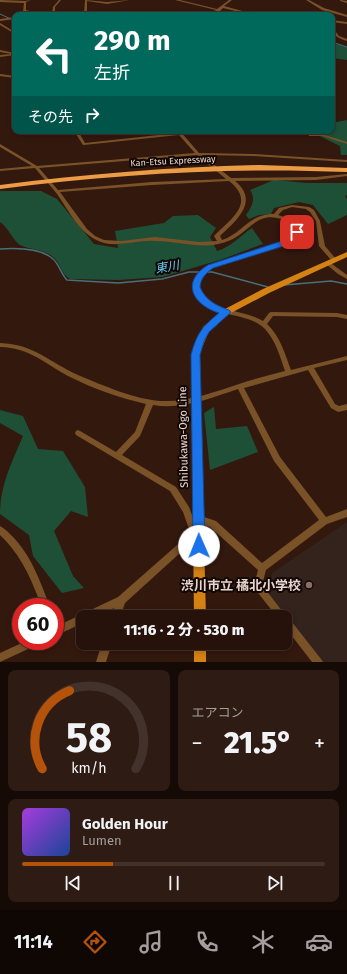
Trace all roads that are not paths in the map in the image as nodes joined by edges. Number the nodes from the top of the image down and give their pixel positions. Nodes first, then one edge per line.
1 (30, 0) edge
2 (60, 0) edge
3 (86, 0) edge
4 (129, 0) edge
5 (176, 0) edge
6 (232, 0) edge
7 (306, 0) edge
8 (341, 0) edge
9 (0, 1) edge
10 (24, 1) edge
11 (347, 2) edge
12 (223, 7) junction
13 (219, 10) junction
14 (28, 12) edge
15 (53, 12) edge
16 (86, 12) edge
17 (215, 12) edge
18 (244, 12) edge
19 (333, 12) edge
20 (335, 12) edge
21 (347, 16) edge
22 (12, 18) edge
23 (0, 20) edge
24 (335, 21) edge
25 (347, 23) edge
26 (0, 24) edge
27 (12, 32) edge
28 (335, 32) edge
29 (347, 40) edge
30 (0, 51) edge
31 (12, 53) edge
32 (12, 54) edge
33 (0, 56) edge
34 (0, 75) edge
35 (12, 77) edge
36 (78, 134) edge
37 (163, 134) edge
38 (181, 134) edge
39 (310, 135) dead end
40 (347, 143) edge
41 (0, 145) edge
42 (199, 156) junction
43 (347, 161) edge
44 (347, 166) edge
45 (37, 168) junction
46 (0, 170) edge
47 (347, 170) edge
48 (347, 175) edge
49 (226, 178) junction
50 (0, 183) edge
51 (0, 187) edge
52 (56, 189) junction
53 (275, 216) junction
54 (220, 242) junction
55 (347, 254) edge
56 (331, 262) junction
57 (347, 276) edge
58 (226, 312) junction
59 (347, 317) edge
60 (264, 324) junction
61 (0, 345) edge
62 (347, 358) edge
63 (310, 367) junction
64 (289, 372) junction
65 (240, 386) junction
66 (196, 400) junction
67 (150, 403) junction
68 (347, 407) edge
69 (78, 433) dead end
70 (117, 456) junction
71 (347, 513) edge
72 (198, 519) junction
73 (324, 521) junction
74 (0, 530) edge
75 (199, 530) junction
76 (262, 568) junction
77 (42, 598) edge
78 (121, 600) junction
79 (100, 610) edge
80 (118, 610) edge
81 (200, 610) edge
82 (277, 610) edge
83 (76, 621) edge
84 (64, 627) edge
85 (292, 629) edge
86 (17, 650) edge
87 (105, 650) edge
88 (200, 650) edge
89 (0, 658) edge
90 (101, 662) edge
91 (200, 662) edge
92 (318, 662) edge

1 - 10 street
2 - 15 street
3 - 4 street
3 - 16 street
5 - 13 street
6 - 12 street
7 - 19 street
8 - 11 street
9 - 10 street
10 - 14 street
12 - 13 street
12 - 18 street
13 - 17 street
20 - 21 street
22 - 23 street
24 - 25 street
26 - 27 street
28 - 29 street
30 - 31 street
32 - 33 street
34 - 35 street
36 - 37 street
38 - 42 street
39 - 40 street
41 - 45 street
42 - 43 street
42 - 45 street
42 - 49 street
44 - 50 highway, Kan-Etsu Expressway
45 - 46 street
45 - 52 street
47 - 51 highway, Kan-Etsu Expressway
48 - 49 street
49 - 52 street
49 - 54 street
52 - 54 street
53 - 54 street
53 - 56 street
53 - 58 street
55 - 56 main road
56 - 57 street
56 - 58 main road, Shibukawa-Ogo Line
58 - 60 street
58 - 66 main road, Shibukawa-Ogo Line
59 - 60 street
60 - 64 street
61 - 67 street
62 - 63 street
63 - 64 street
63 - 68 street
64 - 65 street
65 - 66 street
65 - 73 street
66 - 67 street
66 - 72 main road, Shibukawa-Ogo Line
67 - 70 street
69 - 70 street
70 - 75 street
71 - 73 street
72 - 75 main road, Shibukawa-Ogo Line
72 - 76 street
73 - 76 street
74 - 77 street
75 - 78 street
75 - 81 main road, Shibukawa-Ogo Line
76 - 82 street
78 - 79 street
78 - 80 street
83 - 84 street
85 - 92 street
86 - 89 street
87 - 90 street
88 - 91 main road

